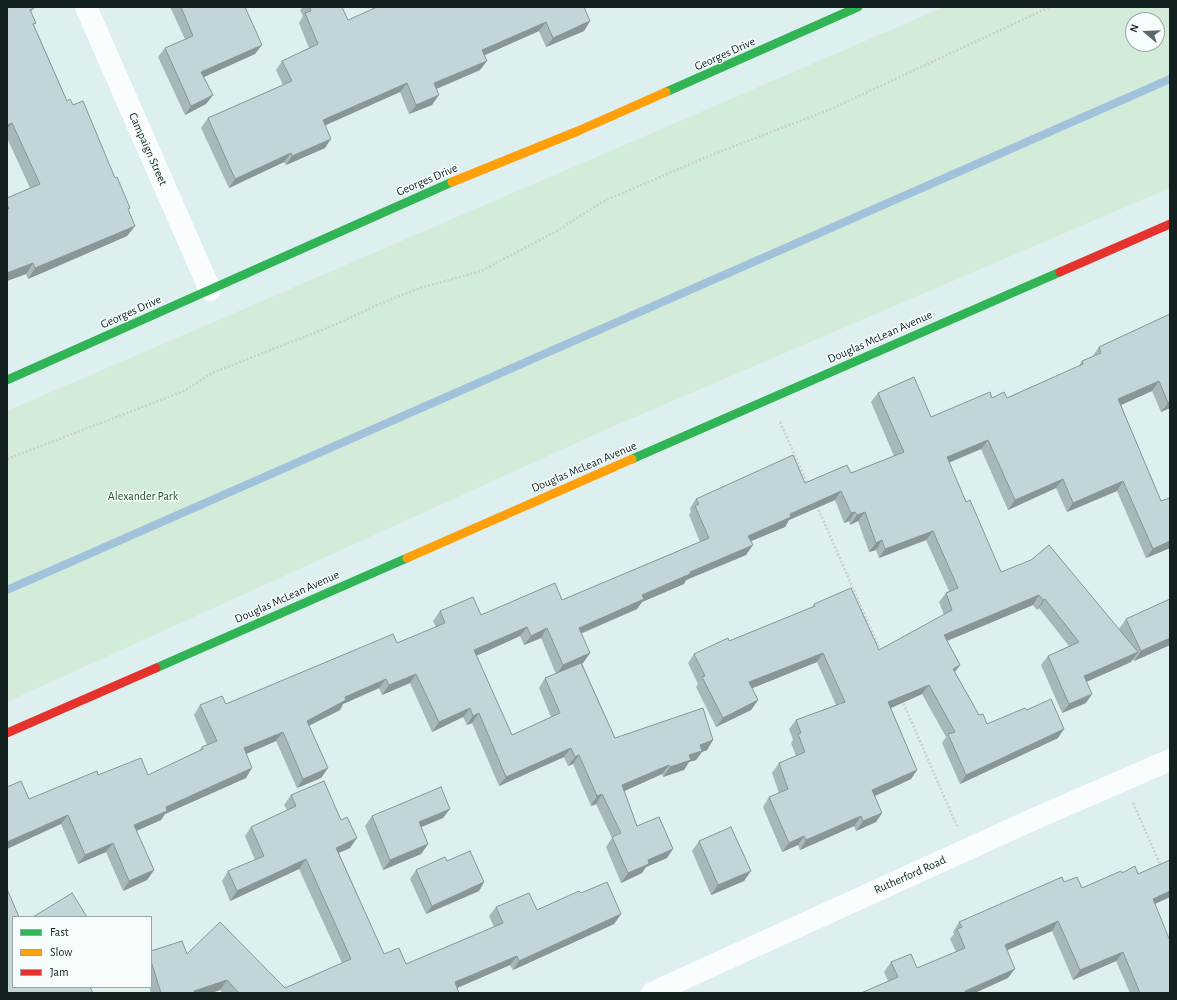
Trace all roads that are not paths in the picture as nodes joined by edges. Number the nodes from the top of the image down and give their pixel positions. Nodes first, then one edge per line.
1 (86, 7) edge
2 (858, 7) edge
3 (1170, 224) edge
4 (210, 290) junction
5 (7, 380) edge
6 (7, 733) edge
7 (1170, 760) edge
8 (652, 993) edge

1 - 4 street, Campaign Street
2 - 4 street, Georges Drive
3 - 6 street, Douglas McLean Avenue
4 - 5 street, Georges Drive
7 - 8 street, Rutherford Road

